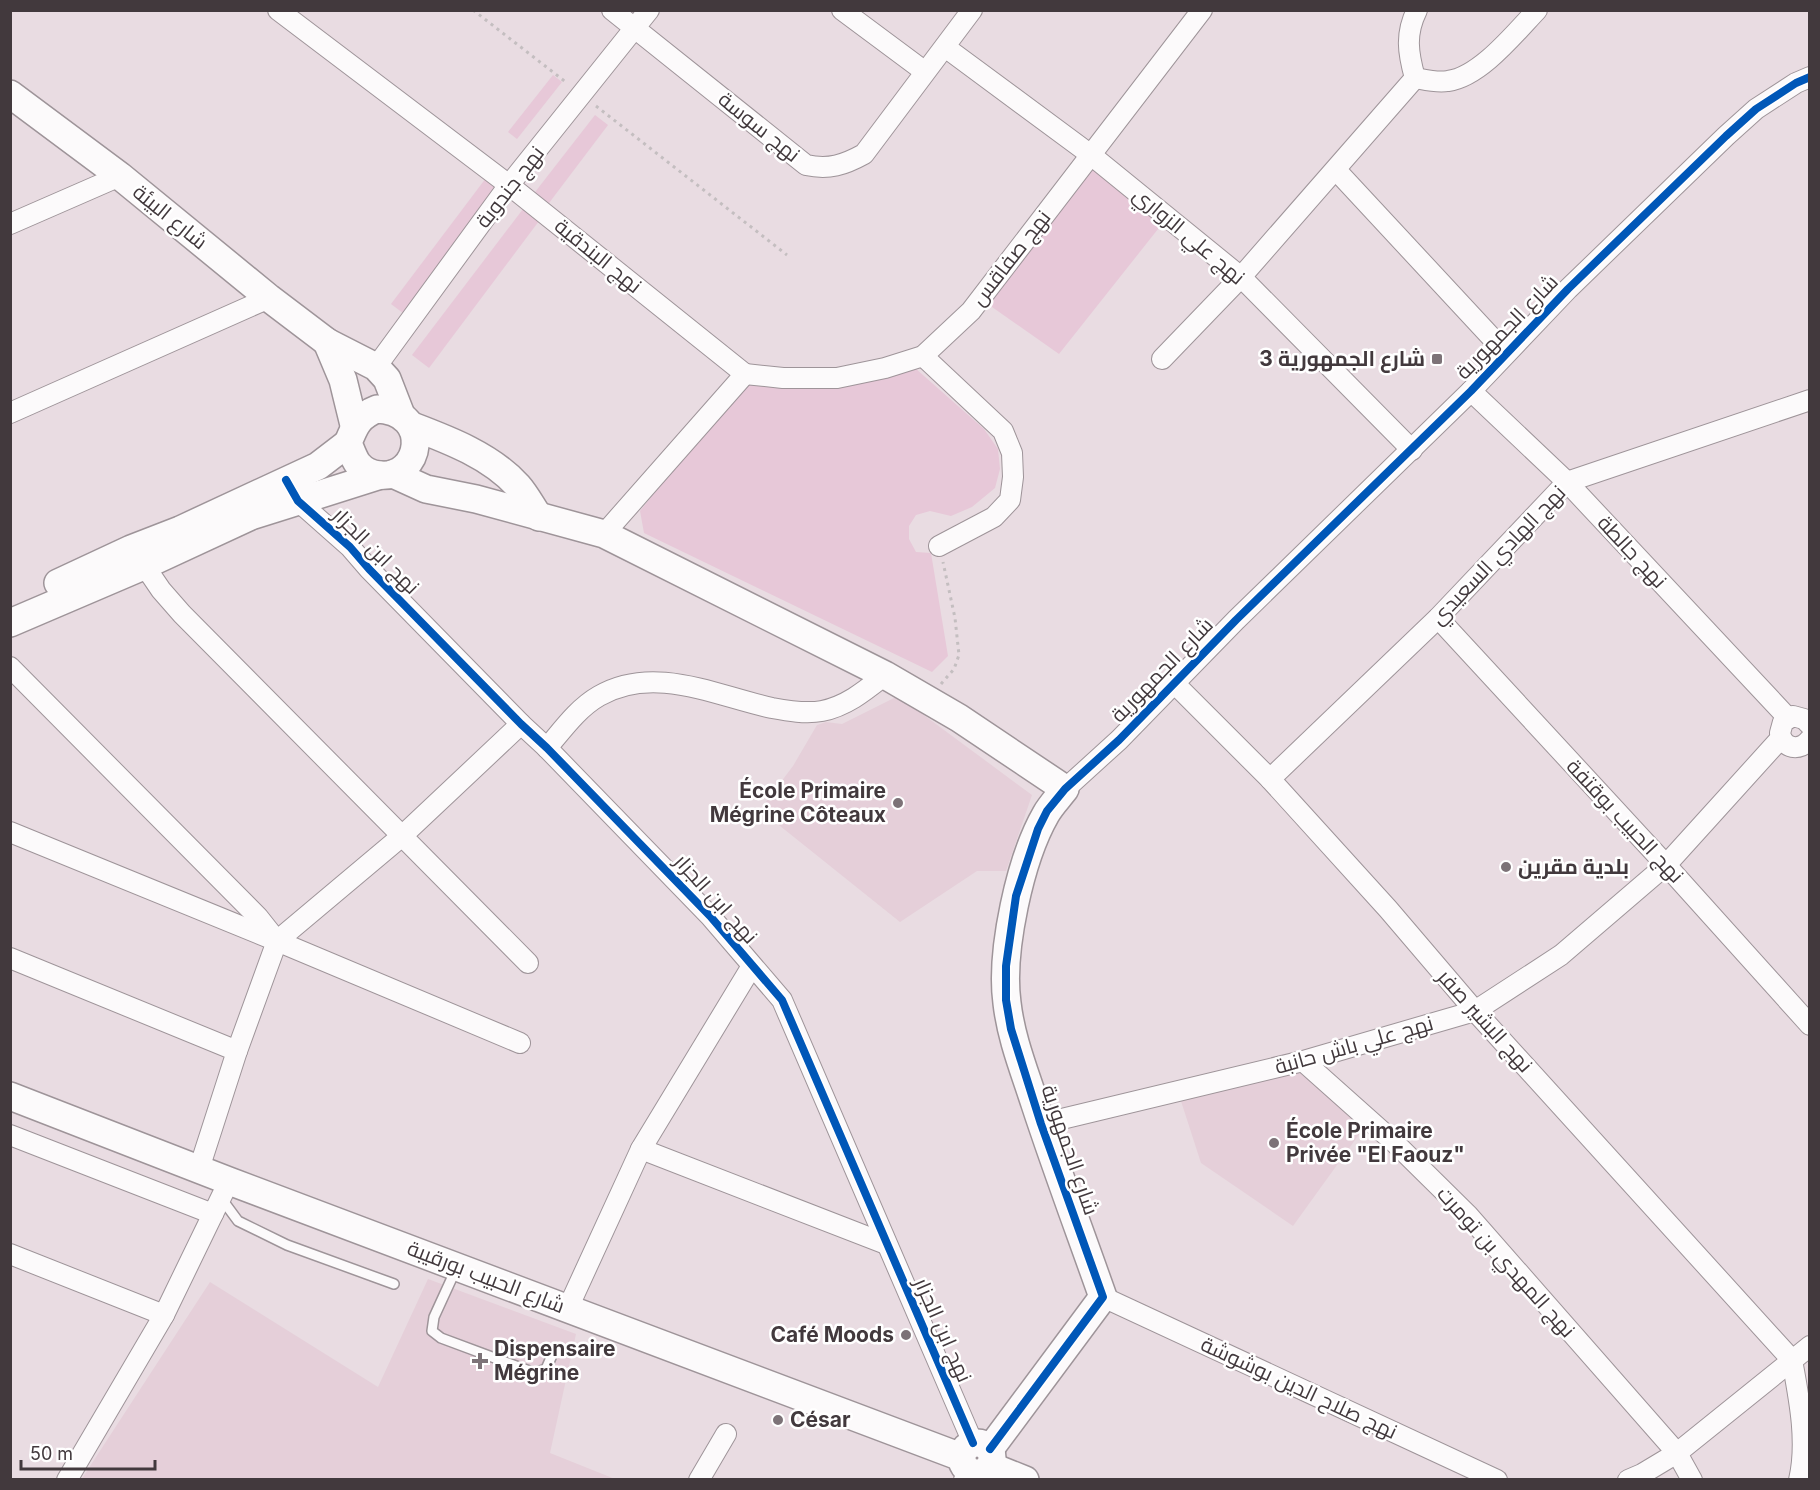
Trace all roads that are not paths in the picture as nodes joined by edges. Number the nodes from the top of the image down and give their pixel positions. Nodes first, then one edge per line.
1 (278, 10) edge
2 (612, 10) edge
3 (649, 10) edge
4 (842, 10) edge
5 (972, 10) edge
6 (1202, 10) edge
7 (1418, 10) edge
8 (1537, 10) edge
9 (636, 29) junction
10 (945, 47) junction
11 (924, 71) junction
12 (1809, 77) edge
13 (1415, 78) junction
14 (10, 94) edge
15 (1091, 155) junction
16 (1336, 170) junction
17 (120, 176) junction
18 (509, 185) junction
19 (10, 224) edge
20 (1241, 277) junction
21 (269, 298) junction
22 (327, 342) junction
23 (1506, 353) junction
24 (923, 356) junction
25 (1162, 359) dead end
26 (376, 367) junction
27 (746, 374) junction
28 (1471, 391) junction
29 (1809, 400) edge
30 (10, 413) edge
31 (406, 420) junction
32 (351, 434) junction
33 (1412, 450) junction
34 (387, 474) junction
35 (1567, 482) junction
36 (292, 490) junction
37 (539, 517) junction
38 (604, 534) junction
39 (939, 546) road end
40 (144, 565) junction
41 (10, 604) edge
42 (1438, 618) junction
43 (10, 623) edge
44 (10, 667) edge
45 (885, 675) junction
46 (1175, 684) junction
47 (1803, 720) edge
48 (521, 724) junction
49 (1781, 738) junction
50 (1808, 744) edge
51 (547, 748) junction
52 (1269, 780) junction
53 (1065, 789) junction
54 (10, 832) edge
55 (402, 836) junction
56 (1666, 865) junction
57 (277, 941) junction
58 (10, 958) edge
59 (528, 963) dead end
60 (752, 966) junction
61 (1474, 1011) junction
62 (1809, 1025) edge
63 (520, 1043) dead end
64 (237, 1051) junction
65 (1303, 1061) junction
66 (10, 1096) edge
67 (1041, 1124) junction
68 (10, 1135) edge
69 (641, 1149) junction
70 (199, 1169) junction
71 (221, 1198) junction
72 (886, 1244) junction
73 (10, 1254) edge
74 (457, 1267) junction
75 (394, 1284) dead end
76 (1102, 1296) junction
77 (568, 1308) junction
78 (164, 1315) junction
79 (1809, 1346) edge
80 (553, 1353) dead end
81 (1792, 1360) junction
82 (726, 1434) dead end
83 (1677, 1453) junction
84 (975, 1461) edge
85 (67, 1479) edge
86 (699, 1479) edge
87 (1025, 1479) edge
88 (1497, 1479) edge
89 (1628, 1479) edge
90 (1692, 1479) edge
91 (1799, 1479) edge

1 - 18 street, نهج البندقية
2 - 9 street, نهج سوسة
3 - 9 street, نهج جندوبة
4 - 11 street
5 - 10 street, نهج سوسة
6 - 15 street, نهج صفاقس
7 - 13 street
8 - 13 street
9 - 11 street, نهج سوسة
9 - 18 street, نهج جندوبة
10 - 11 street, نهج سوسة
10 - 15 street, نهج علي الزواري
12 - 23 street, شارع الجمهورية
13 - 16 street
14 - 17 street, شارع البيئة
15 - 20 street, نهج علي الزواري
15 - 24 street, نهج صفاقس
16 - 20 street
16 - 23 street
17 - 19 street
17 - 21 street, شارع البيئة
18 - 26 street, نهج جندوبة
18 - 27 street, نهج البندقية
20 - 25 street
20 - 33 street, نهج علي الزواري
21 - 22 street, شارع البيئة
21 - 30 street
22 - 26 street, شارع البيئة
22 - 32 street
23 - 28 street, شارع الجمهورية
24 - 27 street, نهج صفاقس
24 - 39 street
26 - 31 street
27 - 38 street
28 - 33 street, شارع الجمهورية
28 - 35 street, نهج جالطة
29 - 35 street, نهج الهادي السعيدي
31 - 32 street
31 - 34 street
31 - 37 street
32 - 34 street
32 - 36 street
33 - 46 street, شارع الجمهورية
34 - 36 street
34 - 37 street
35 - 42 street, نهج الهادي السعيدي
35 - 47 street, نهج جالطة
36 - 40 street
36 - 41 street
36 - 48 street, نهج ابن الجزار
37 - 38 street
38 - 45 street
40 - 43 street
40 - 55 street
42 - 52 street, نهج الهادي السعيدي
42 - 56 street, نهج الحبيب بوقتفة
44 - 57 street
45 - 51 street
45 - 53 street
46 - 52 street, نهج البشير صفر
46 - 53 street, شارع الجمهورية
47 - 49 street
48 - 51 street, نهج ابن الجزار
48 - 55 street
49 - 50 street
49 - 56 street, نهج علي باش حانبة
51 - 60 street, نهج ابن الجزار
52 - 61 street, نهج البشير صفر
53 - 67 street, شارع الجمهورية
54 - 57 street
55 - 57 street
55 - 59 street
56 - 61 street, نهج علي باش حانبة
56 - 62 street, نهج الحبيب بوقتفة
57 - 63 street
57 - 64 street
58 - 64 street
60 - 69 street
60 - 72 street, نهج ابن الجزار
61 - 65 street, نهج علي باش حانبة
61 - 81 street, نهج البشير صفر
64 - 70 street
65 - 67 street, نهج علي باش حانبة
65 - 83 street, نهج المهدي بن تومرت
66 - 70 street, شارع الحبيب بورقيبة
67 - 76 street, شارع الجمهورية
68 - 71 street
69 - 72 street
69 - 77 street
70 - 71 street, شارع الحبيب بورقيبة
71 - 74 street, شارع الحبيب بورقيبة
71 - 75 lane
71 - 78 street
72 - 84 street, نهج ابن الجزار
73 - 78 street
74 - 77 street, شارع الحبيب بورقيبة
74 - 80 lane
76 - 84 street
76 - 88 street, نهج صلاح الدين بوشوشة
77 - 84 street, شارع الحبيب بورقيبة
78 - 85 street
79 - 81 street
81 - 83 street
81 - 91 street
82 - 86 street
83 - 89 street
83 - 90 street, نهج المهدي بن تومرت
84 - 87 street, شارع الحبيب بورقيبة

